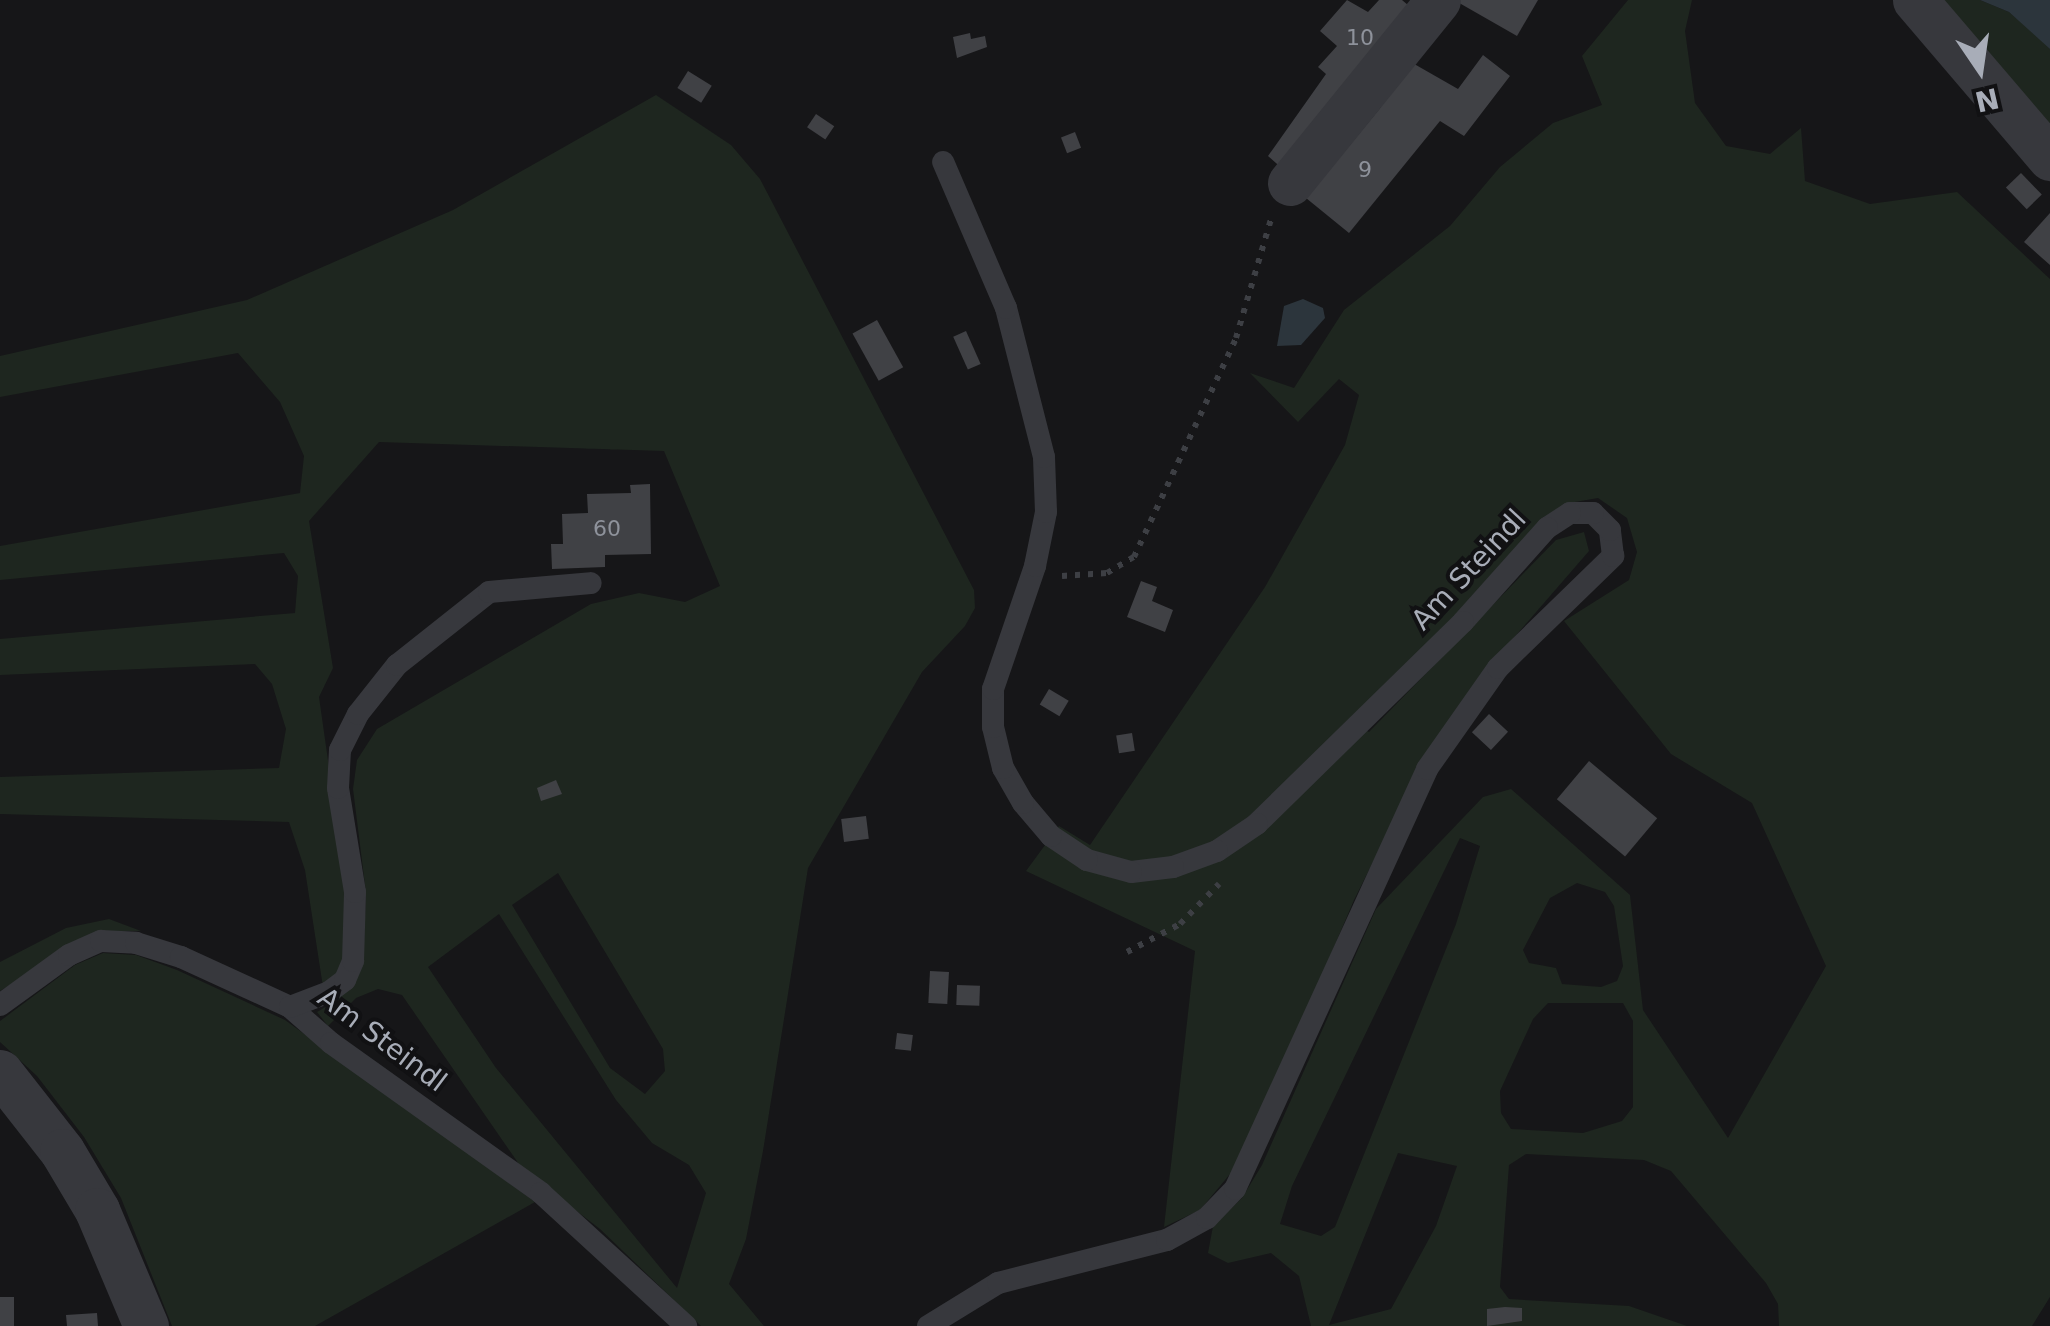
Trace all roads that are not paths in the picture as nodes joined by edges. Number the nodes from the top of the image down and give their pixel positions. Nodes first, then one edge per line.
1 (1438, 0) edge
2 (1914, 0) edge
3 (2050, 158) edge
4 (944, 162) dead end
5 (1290, 183) road end
6 (591, 583) dead end
7 (0, 1006) edge
8 (290, 1007) junction
9 (0, 1072) edge
10 (146, 1326) edge
11 (686, 1326) edge
12 (928, 1326) edge

1 - 5 street
2 - 3 street
4 - 12 lane, Am Steindl
6 - 8 lane
7 - 8 lane, Am Steindl
8 - 11 lane, Am Steindl
9 - 10 street

